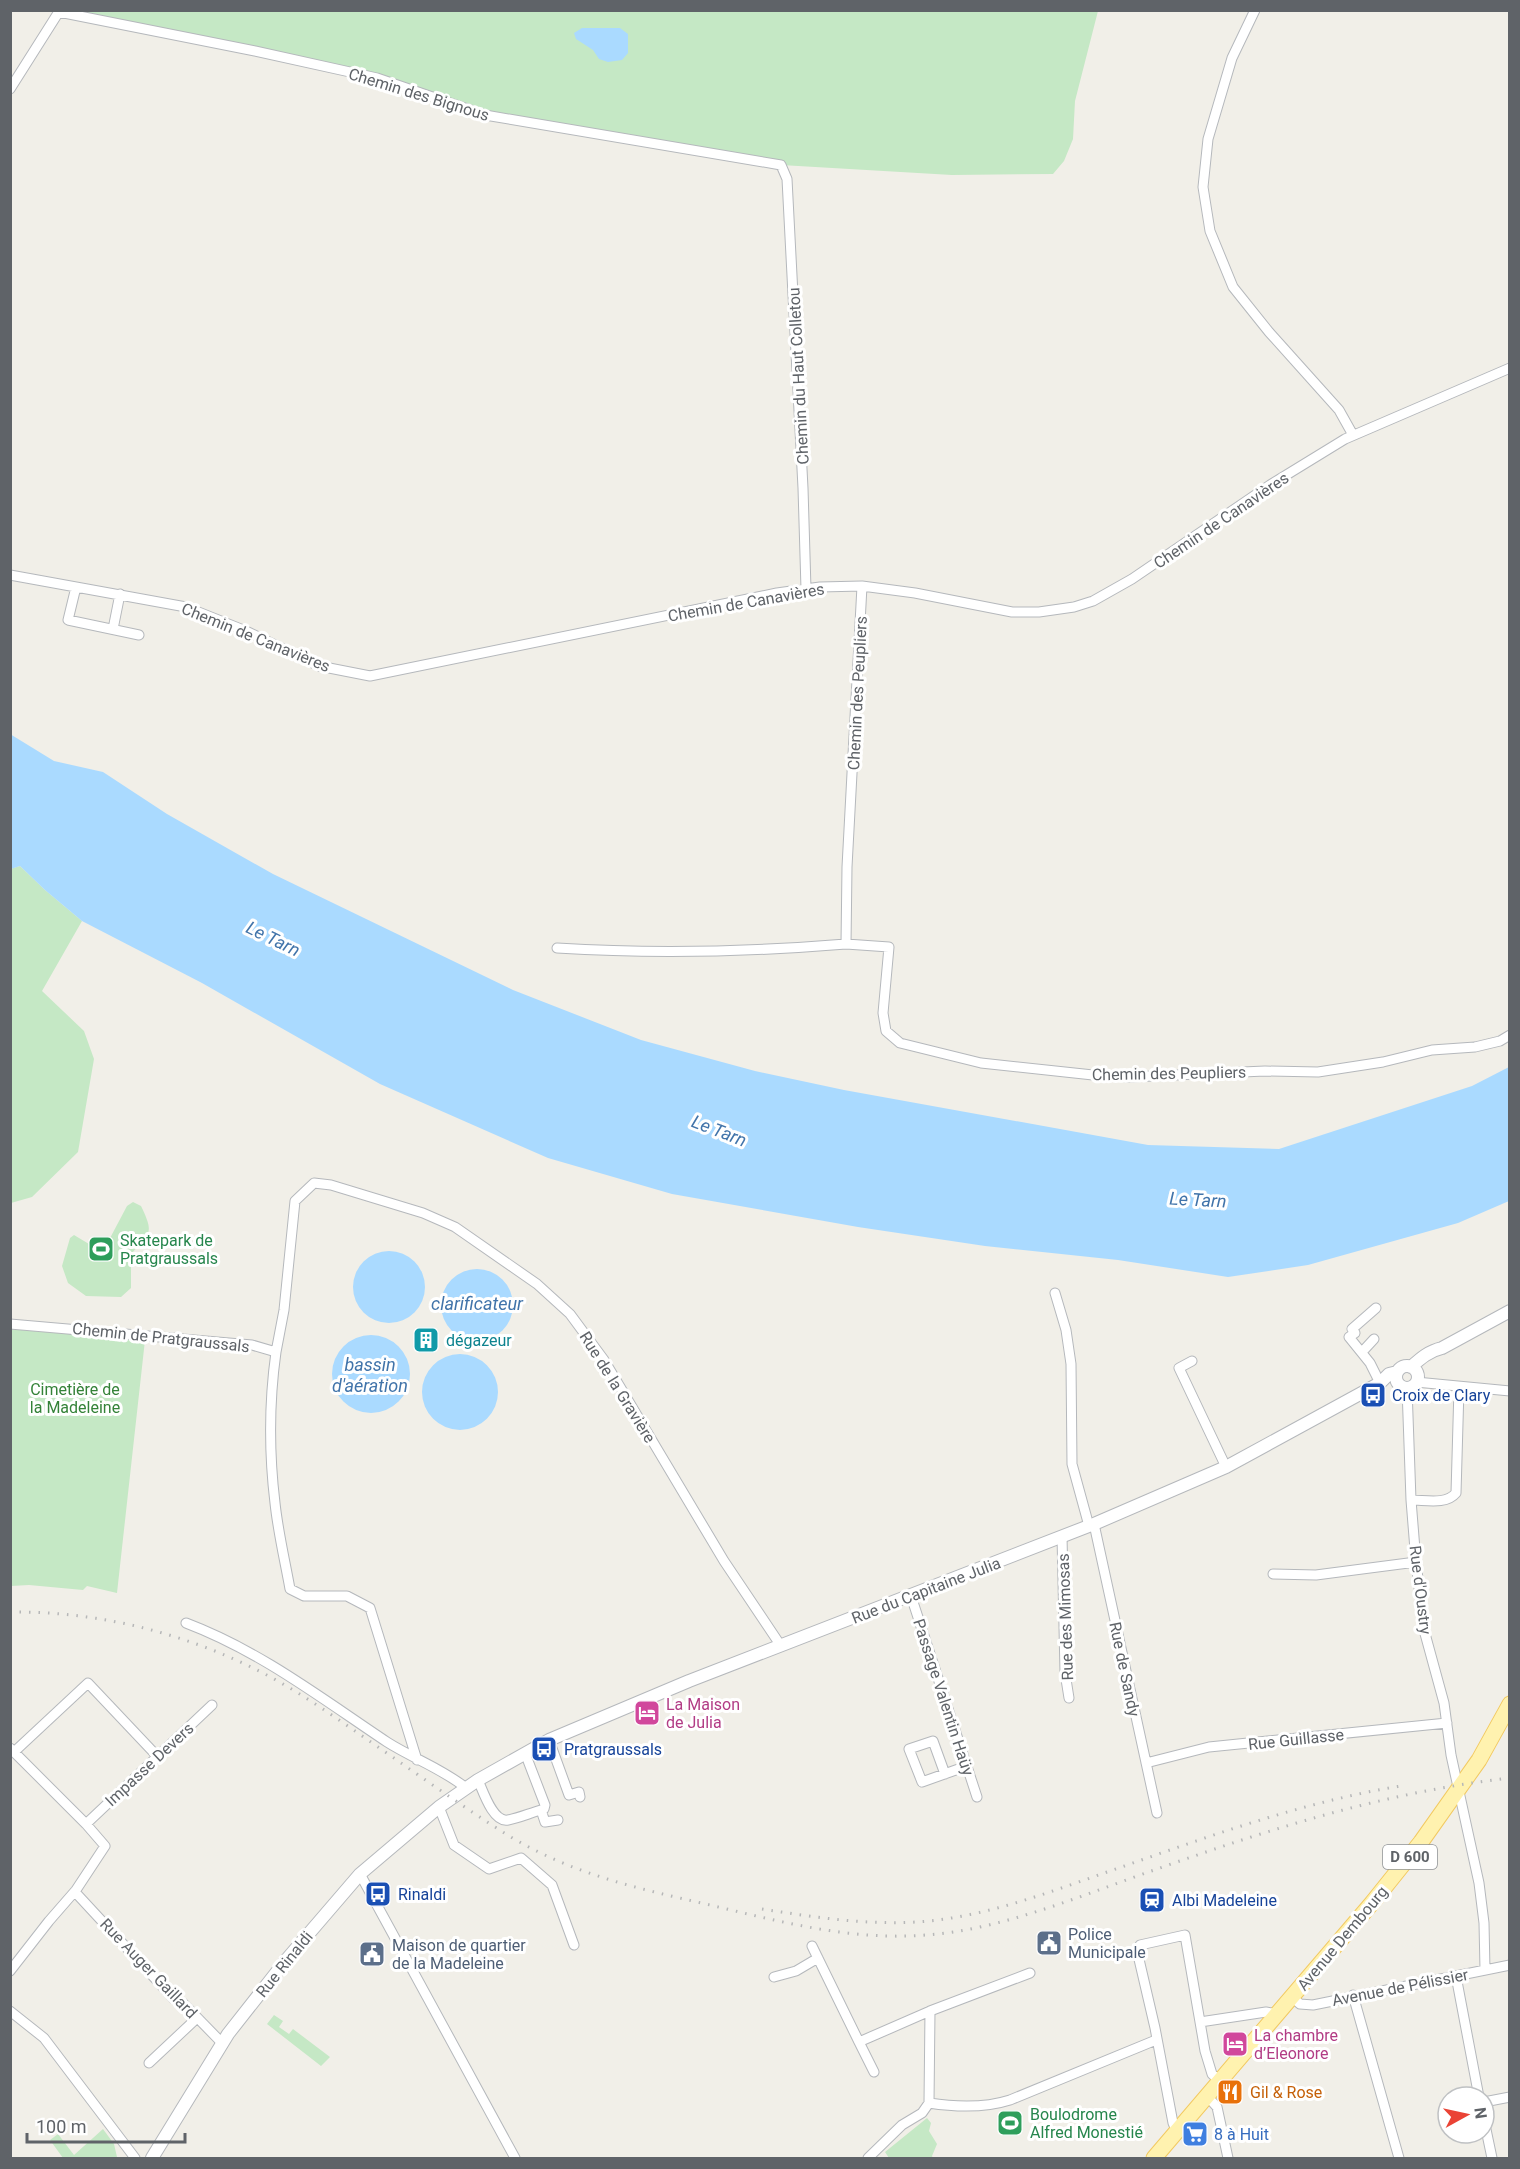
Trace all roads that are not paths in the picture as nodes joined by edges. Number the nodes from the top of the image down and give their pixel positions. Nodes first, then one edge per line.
1 (1255, 10) edge
2 (60, 11) edge
3 (10, 89) edge
4 (782, 165) joint
5 (1509, 368) edge
6 (1353, 435) junction
7 (10, 575) edge
8 (862, 586) junction
9 (76, 587) junction
10 (806, 588) junction
11 (120, 594) junction
12 (112, 629) junction
13 (140, 634) dead end
14 (846, 944) junction
15 (557, 948) dead end
16 (1509, 1035) edge
17 (1055, 1293) dead end
18 (1376, 1308) dead end
19 (1509, 1311) edge
20 (10, 1324) edge
21 (1374, 1339) dead end
22 (276, 1352) junction
23 (1362, 1352) junction
24 (1192, 1360) dead end
25 (1407, 1377) junction
26 (1380, 1383) junction
27 (1459, 1388) junction
28 (1509, 1391) edge
29 (1226, 1467) junction
30 (1411, 1500) junction
31 (1091, 1525) junction
32 (1062, 1536) junction
33 (1416, 1562) junction
34 (1273, 1574) dead end
35 (911, 1596) junction
36 (186, 1623) dead end
37 (781, 1646) junction
38 (1069, 1698) dead end
39 (1509, 1704) edge
40 (212, 1705) dead end
41 (1447, 1723) junction
42 (549, 1740) junction
43 (12, 1750) edge
44 (525, 1753) junction
45 (158, 1756) junction
46 (417, 1760) junction
47 (1146, 1763) junction
48 (966, 1766) junction
49 (945, 1774) junction
50 (478, 1780) junction
51 (466, 1788) junction
52 (1460, 1789) junction
53 (580, 1797) dead end
54 (977, 1797) dead end
55 (451, 1798) joint
56 (439, 1806) junction
57 (541, 1810) junction
58 (1156, 1813) dead end
59 (558, 1820) dead end
60 (86, 1824) junction
61 (360, 1874) junction
62 (75, 1892) junction
63 (574, 1945) dead end
64 (812, 1946) dead end
65 (818, 1958) junction
66 (1509, 1965) edge
67 (1485, 1970) junction
68 (10, 1971) edge
69 (1030, 1973) dead end
70 (1456, 1976) junction
71 (774, 1977) dead end
72 (1353, 1995) junction
73 (1292, 1997) junction
74 (10, 2011) edge
75 (930, 2011) junction
76 (1278, 2014) junction
77 (197, 2018) junction
78 (1200, 2022) junction
79 (1156, 2040) junction
80 (859, 2042) junction
81 (223, 2044) junction
82 (149, 2064) dead end
83 (874, 2072) dead end
84 (1220, 2081) junction
85 (1477, 2085) edge
86 (1207, 2096) junction
87 (929, 2103) junction
88 (1177, 2132) junction
89 (135, 2158) edge
90 (153, 2158) edge
91 (515, 2158) edge
92 (868, 2158) edge
93 (1154, 2158) edge
94 (1228, 2158) edge
95 (1399, 2158) edge

1 - 6 street
2 - 3 street
2 - 4 street, Chemin des Bignous
4 - 10 street, Chemin du Haut Colletou
5 - 6 street, Chemin de Canavières
6 - 8 street, Chemin de Canavières
7 - 9 street, Chemin de Canavières
8 - 10 street, Chemin de Canavières
8 - 14 street, Chemin des Peupliers
9 - 11 street, Chemin de Canavières
9 - 12 street
10 - 11 street, Chemin de Canavières
11 - 12 street
12 - 13 street
14 - 15 street, Chemin des Peupliers
14 - 16 street, Chemin des Peupliers
17 - 31 street, Rue de Sandy
18 - 23 street
19 - 25 street, Rue du Capitaine Julia
20 - 22 street, Chemin de Pratgraussals
21 - 23 street
22 - 37 street, Rue de la Gravière
22 - 46 street
23 - 26 street
24 - 29 street
25 - 26 street, Rue du Capitaine Julia
25 - 27 street
25 - 30 street, Rue d'Oustry
26 - 29 street, Rue du Capitaine Julia
27 - 28 street
27 - 30 street
29 - 31 street, Rue du Capitaine Julia
30 - 33 street, Rue d'Oustry
31 - 32 street, Rue du Capitaine Julia
31 - 47 street, Rue de Sandy
32 - 35 street, Rue du Capitaine Julia
32 - 38 street, Rue des Mimosas
33 - 34 street
33 - 41 street, Rue d'Oustry
35 - 37 street, Rue du Capitaine Julia
35 - 48 street, Passage Valentin Haüy
36 - 46 street
37 - 42 street, Rue du Capitaine Julia
39 - 52 main road, Avenue Dembourg / D 600
40 - 45 street, Impasse Devers
41 - 47 street, Rue Guillasse
41 - 52 street, Rue d'Oustry
42 - 44 street, Rue du Capitaine Julia
42 - 53 street
43 - 45 street
43 - 60 street
44 - 50 street, Rue du Capitaine Julia
44 - 57 street
45 - 60 street, Impasse Devers
46 - 51 street
47 - 58 street, Rue de Sandy
48 - 49 street
48 - 54 street, Passage Valentin Haüy
49 - 49 street
50 - 51 street, Rue du Capitaine Julia
50 - 57 street
51 - 55 street, Rue du Capitaine Julia
52 - 67 street, Rue d'Oustry
52 - 73 main road, Avenue Dembourg / D 600
55 - 56 street, Rue Rinaldi
56 - 61 street, Rue Rinaldi
56 - 63 street
57 - 59 street
60 - 62 street
61 - 81 street, Rue Rinaldi
61 - 91 street
62 - 68 street
62 - 77 street, Rue Auger Gaillard
64 - 65 street
65 - 71 street
65 - 80 street
66 - 67 street, Avenue de Pélissier
67 - 70 street, Avenue de Pélissier
69 - 75 street
70 - 72 street, Avenue de Pélissier
70 - 85 street
72 - 73 street, Avenue de Pélissier
72 - 95 street
73 - 76 main road, Avenue Dembourg / D 600
74 - 89 street
75 - 80 street
75 - 87 street
76 - 78 street
76 - 84 main road, Avenue Dembourg / D 600
77 - 81 street, Rue Auger Gaillard
77 - 82 street
78 - 79 street
78 - 84 street
79 - 87 street
79 - 88 street
80 - 83 street
81 - 90 street, Rue Rinaldi
84 - 86 main road, Avenue Dembourg / D 600
86 - 88 main road, Avenue Dembourg / D 600
86 - 94 street
87 - 92 street
88 - 93 main road, Avenue Dembourg / D 600

